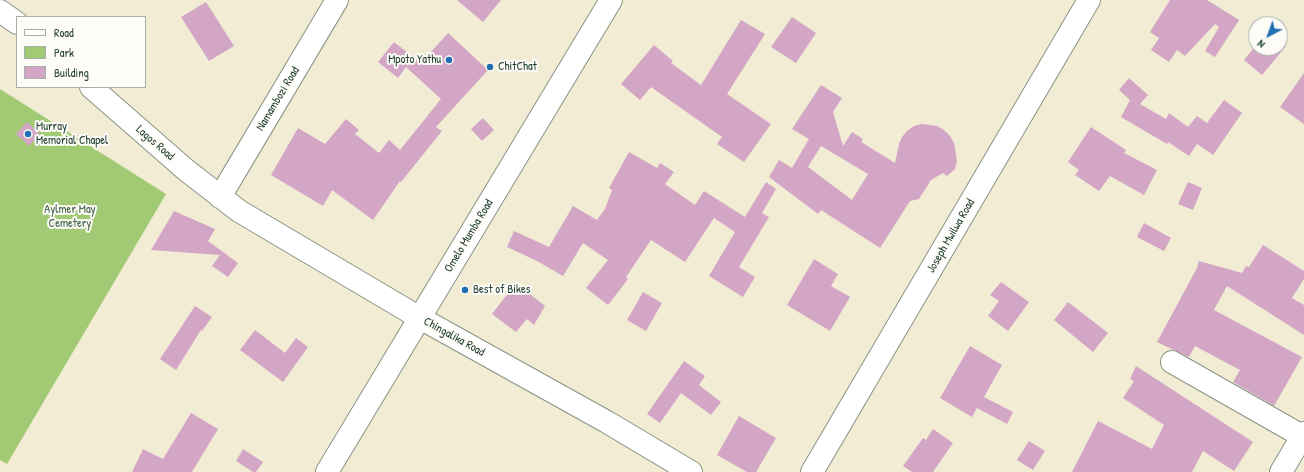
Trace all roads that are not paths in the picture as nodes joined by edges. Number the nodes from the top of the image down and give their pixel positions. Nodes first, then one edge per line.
1 (337, 0) edge
2 (611, 0) edge
3 (1089, 0) edge
4 (0, 11) edge
5 (16, 22) edge
6 (92, 88) edge
7 (220, 197) junction
8 (420, 318) junction
9 (1172, 362) dead end
10 (1303, 434) edge
11 (1287, 470) edge
12 (327, 472) edge
13 (691, 472) edge
14 (812, 472) edge

1 - 7 street, Namambozi Road
2 - 8 street, Omelo Mumba Road
3 - 14 street, Joseph Mwilwa Road
4 - 5 street
6 - 7 street, Lagos Road
7 - 8 street, Chingalika Road
8 - 12 street, Omelo Mumba Road
8 - 13 street, Chingalika Road
9 - 10 street
10 - 11 street

